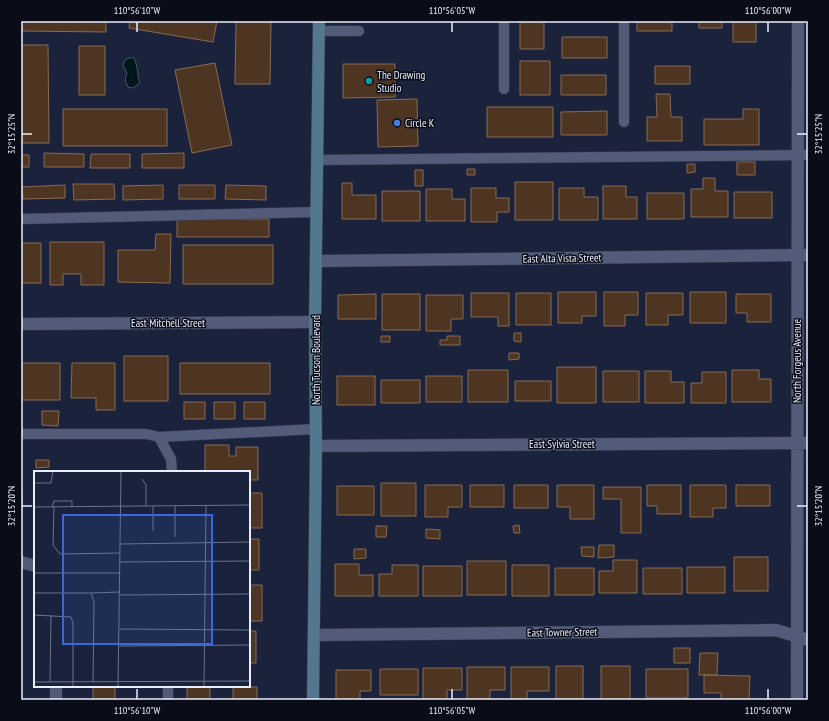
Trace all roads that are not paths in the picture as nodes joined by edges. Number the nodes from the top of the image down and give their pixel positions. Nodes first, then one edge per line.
1 (504, 21) edge
2 (624, 21) edge
3 (798, 21) edge
4 (319, 26) edge
5 (359, 31) dead end
6 (504, 89) dead end
7 (624, 122) dead end
8 (803, 154) edge
9 (318, 160) junction
10 (318, 212) junction
11 (21, 219) edge
12 (803, 254) edge
13 (317, 261) junction
14 (316, 322) junction
15 (21, 324) edge
16 (316, 429) junction
17 (21, 434) edge
18 (159, 437) junction
19 (803, 443) edge
20 (316, 446) junction
21 (172, 471) edge
22 (21, 562) edge
23 (34, 566) edge
24 (314, 635) junction
25 (802, 638) edge
26 (56, 687) edge
27 (168, 687) edge
28 (56, 700) edge
29 (168, 700) edge
30 (313, 700) edge
31 (797, 700) edge

1 - 6 lane
2 - 7 lane
3 - 8 street, North Forgeus Avenue
4 - 5 lane
4 - 9 main road, North Tucson Boulevard
8 - 9 lane
8 - 12 street, North Forgeus Avenue
9 - 10 main road, North Tucson Boulevard
10 - 11 lane
10 - 13 main road, North Tucson Boulevard
12 - 13 street, East Alta Vista Street
12 - 19 street, North Forgeus Avenue
13 - 14 main road, North Tucson Boulevard
14 - 15 street, East Mitchell Street
14 - 16 main road, North Tucson Boulevard
16 - 18 lane
16 - 20 main road, North Tucson Boulevard
17 - 18 lane
18 - 21 lane
19 - 20 street, East Sylvia Street
19 - 25 street, North Forgeus Avenue
20 - 24 main road, North Tucson Boulevard
22 - 23 street
24 - 25 street, East Towner Street
24 - 30 main road, North Tucson Boulevard
25 - 31 street, North Forgeus Avenue
26 - 28 street
27 - 29 lane

